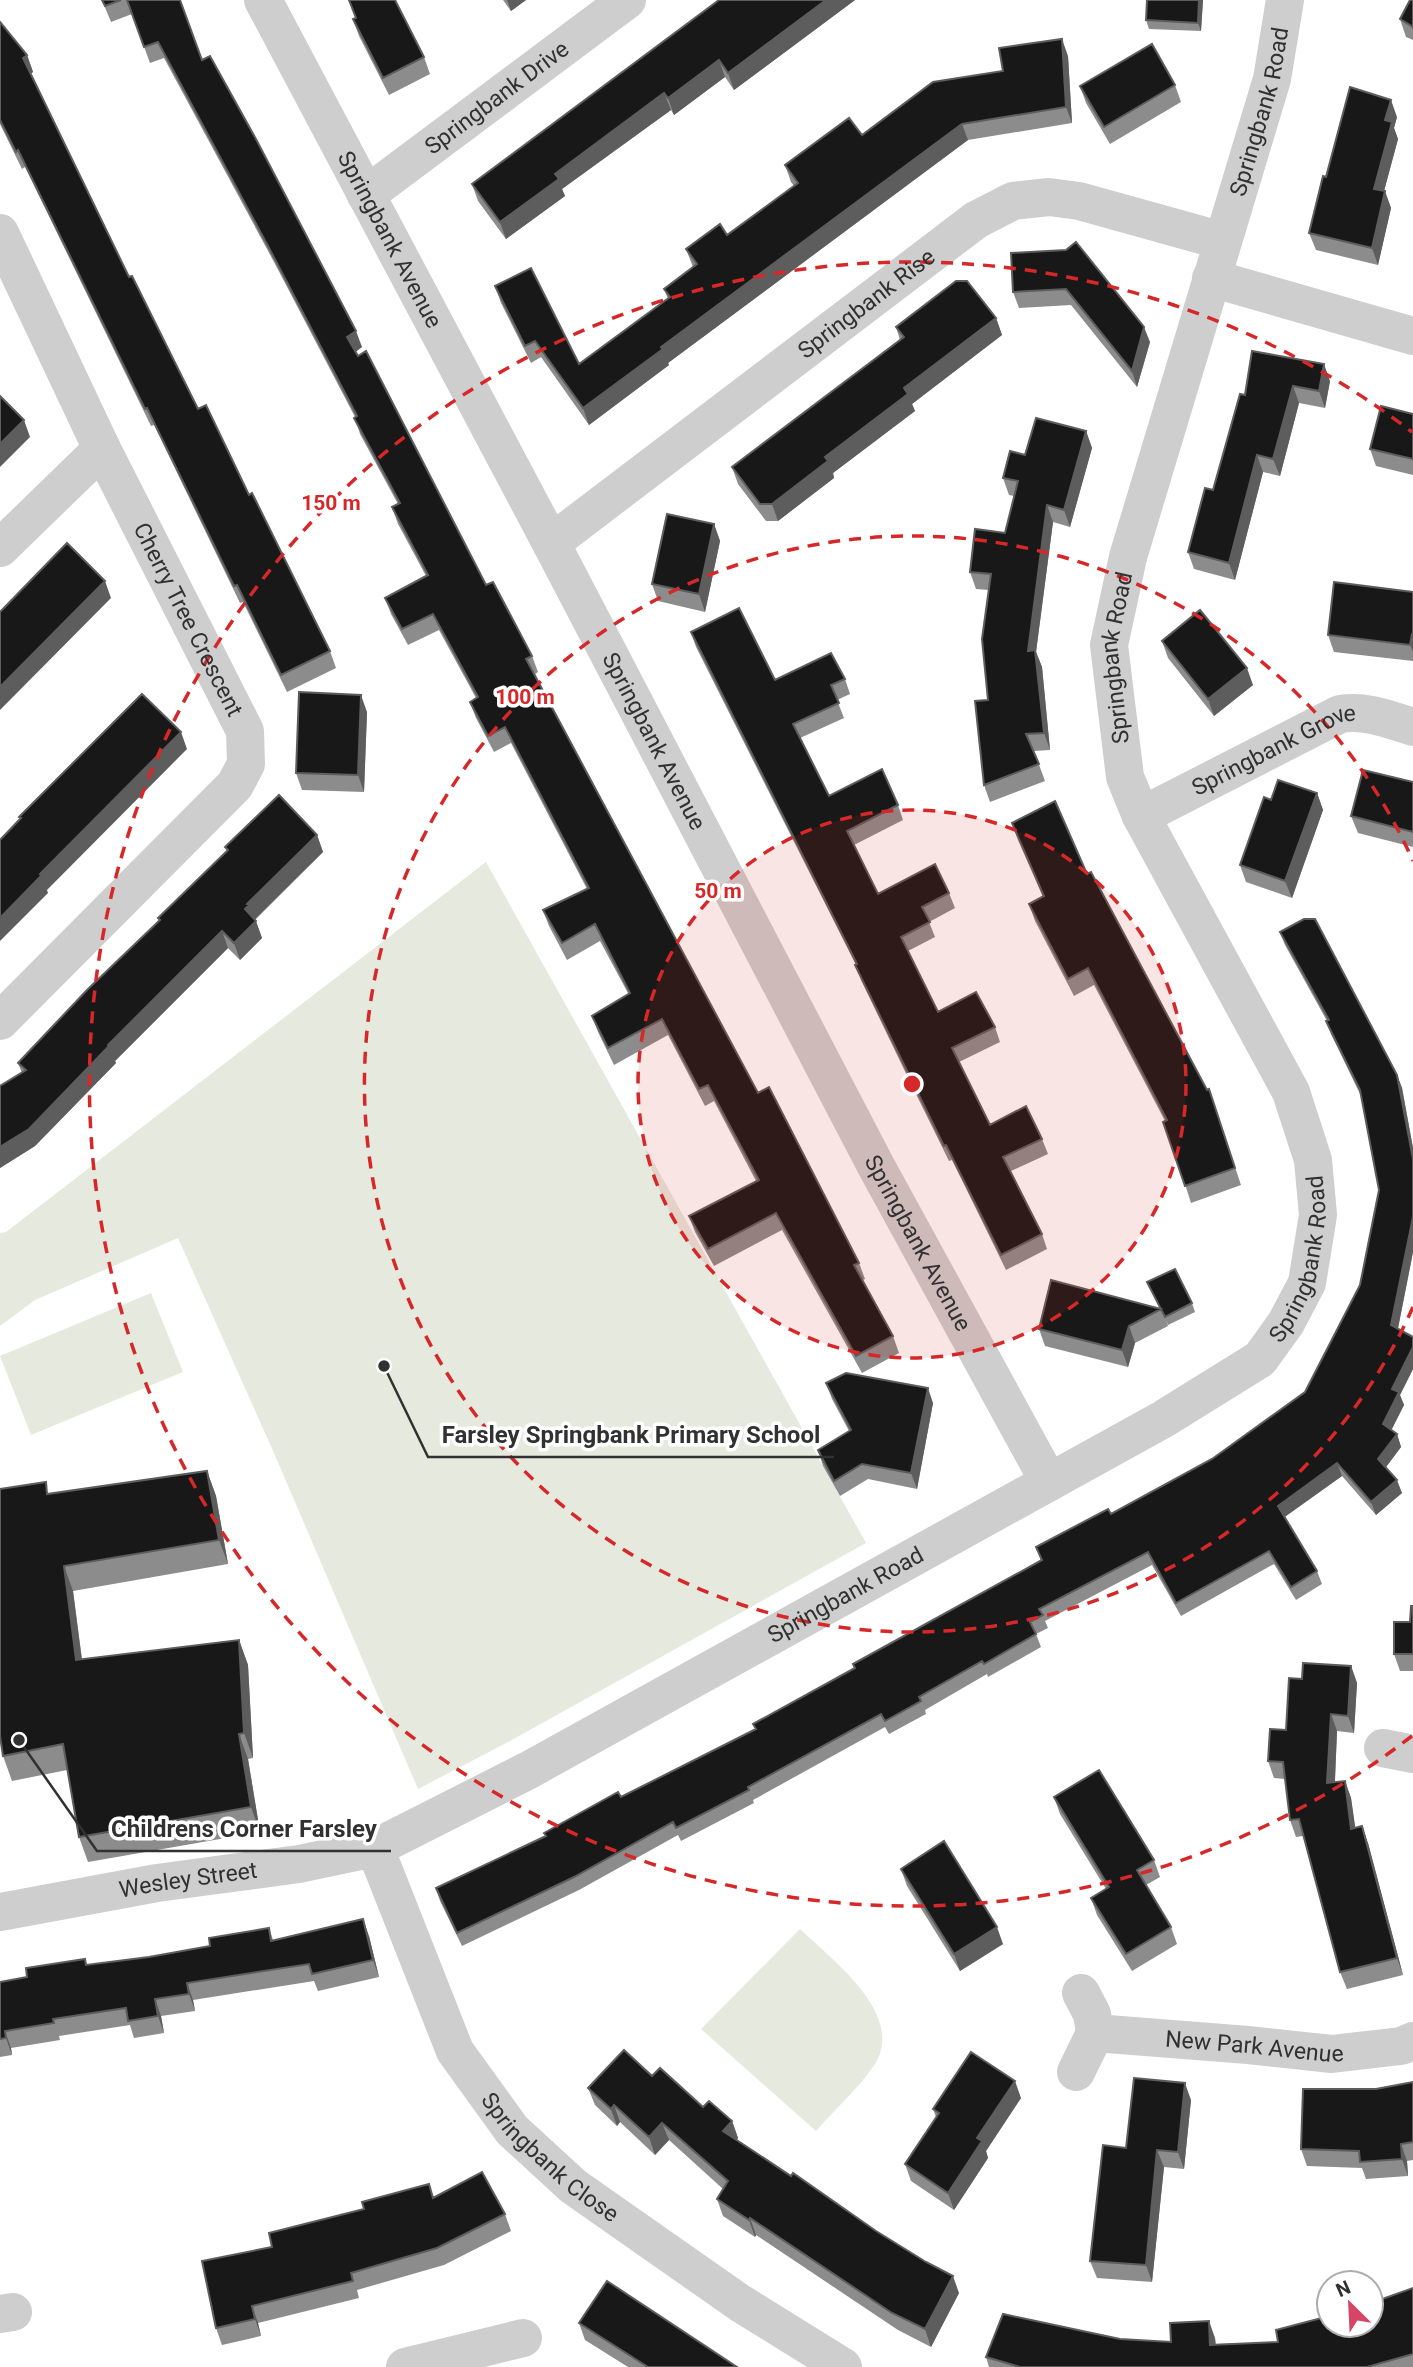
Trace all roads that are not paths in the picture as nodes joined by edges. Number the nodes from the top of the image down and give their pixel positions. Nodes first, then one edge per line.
1 (263, 0) edge
2 (627, 0) edge
3 (1285, 0) edge
4 (366, 195) junction
5 (0, 233) edge
6 (1223, 241) junction
7 (1210, 278) junction
8 (1413, 336) edge
9 (102, 449) junction
10 (551, 543) junction
11 (0, 548) edge
12 (1413, 727) edge
13 (1141, 816) junction
14 (0, 1021) edge
15 (1049, 1482) junction
16 (375, 1848) junction
17 (0, 1912) edge
18 (1081, 1993) dead end
19 (1095, 2033) junction
20 (1413, 2041) edge
21 (1076, 2072) dead end
22 (523, 2338) dead end
23 (405, 2367) edge
24 (843, 2367) edge

1 - 4 street, Springbank Avenue
2 - 4 street, Springbank Drive
3 - 6 street, Springbank Road
4 - 10 street, Springbank Avenue
5 - 9 street, Cherry Tree Crescent
6 - 7 street, Springbank Road
6 - 10 street, Springbank Rise
7 - 8 street
7 - 13 street, Springbank Road
9 - 11 street
9 - 14 street, Cherry Tree Crescent
10 - 15 street, Springbank Avenue
12 - 13 street, Springbank Grove
13 - 15 street, Springbank Road
15 - 16 street, Springbank Road
16 - 17 street, Wesley Street
16 - 24 street, Springbank Close
18 - 19 street
19 - 20 street, New Park Avenue
19 - 21 street
22 - 23 street

